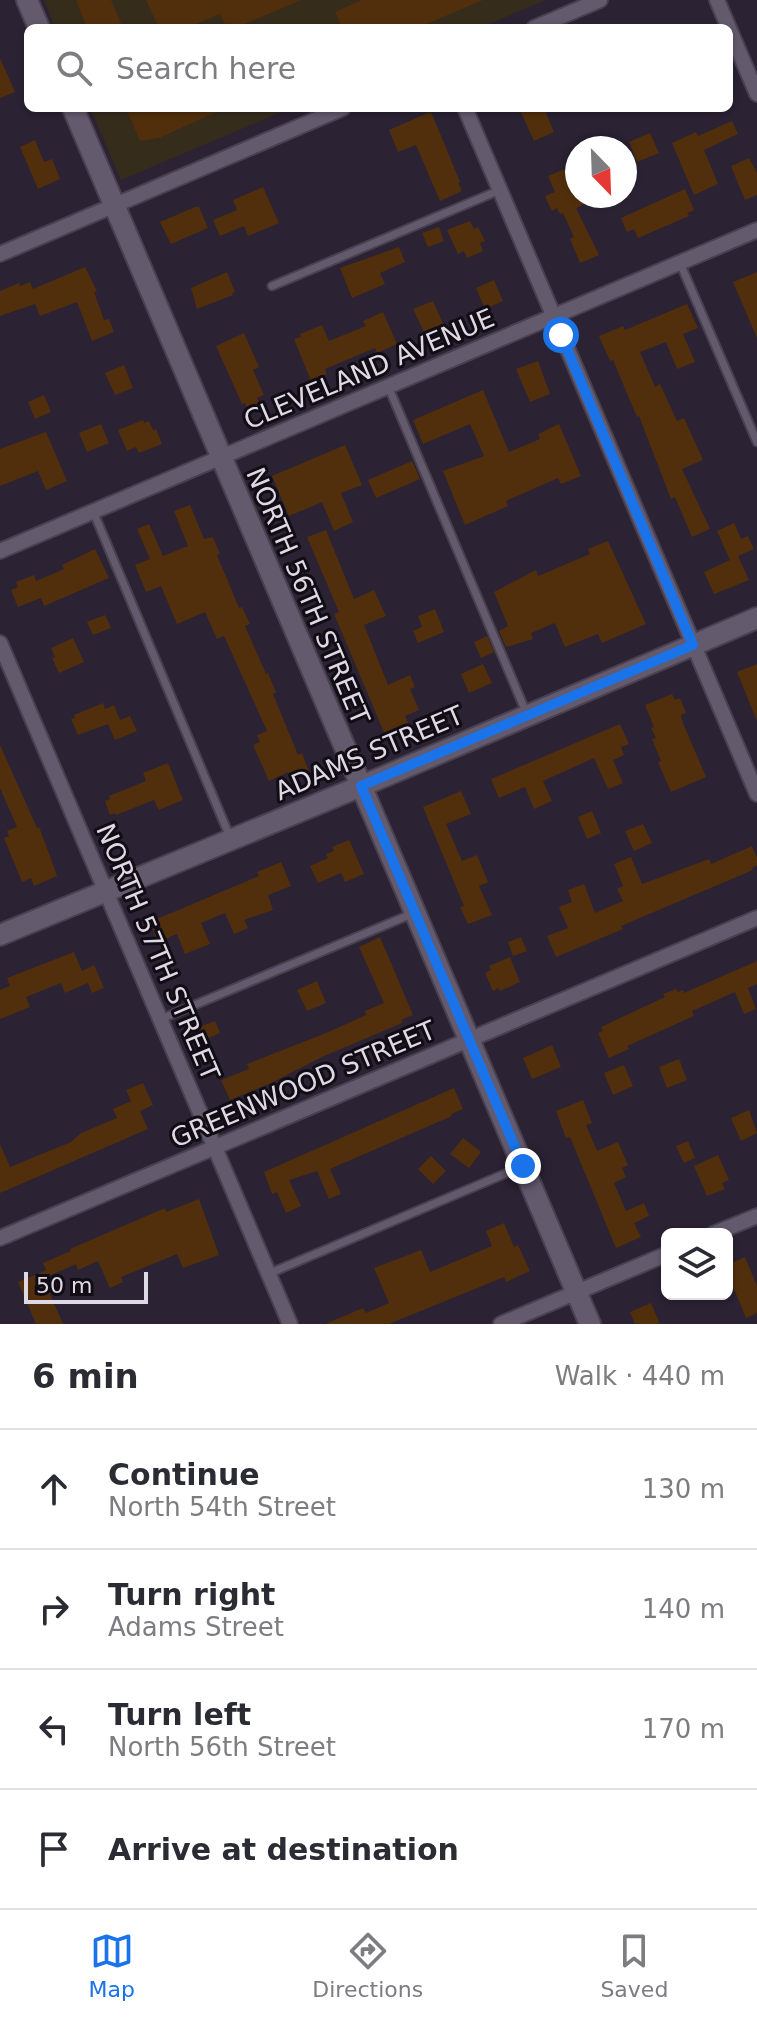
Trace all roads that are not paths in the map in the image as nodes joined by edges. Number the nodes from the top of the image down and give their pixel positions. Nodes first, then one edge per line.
1 (27, 0) edge
2 (600, 0) edge
3 (717, 0) edge
4 (37, 24) edge
5 (543, 24) edge
6 (728, 24) edge
7 (733, 36) edge
8 (756, 87) edge
9 (75, 112) edge
10 (334, 112) edge
11 (467, 112) edge
12 (500, 190) junction
13 (114, 205) junction
14 (757, 230) edge
15 (0, 254) edge
16 (680, 263) junction
17 (272, 286) dead end
18 (553, 317) junction
19 (388, 386) junction
20 (757, 442) edge
21 (221, 457) junction
22 (93, 511) junction
23 (0, 551) edge
24 (757, 618) edge
25 (0, 643) edge
26 (693, 645) junction
27 (527, 715) junction
28 (752, 771) edge
29 (361, 786) junction
30 (757, 794) edge
31 (231, 839) junction
32 (106, 892) junction
33 (416, 912) junction
34 (757, 918) edge
35 (0, 935) edge
36 (161, 1019) junction
37 (470, 1040) junction
38 (214, 1147) junction
39 (523, 1166) junction
40 (757, 1216) edge
41 (728, 1228) edge
42 (0, 1238) edge
43 (661, 1257) edge
44 (268, 1274) junction
45 (576, 1292) junction
46 (290, 1324) edge
47 (501, 1324) edge
48 (590, 1324) edge

1 - 4 main road
2 - 5 street
3 - 6 street
7 - 8 street
9 - 13 main road, NORTH 56TH STREET
10 - 13 street
11 - 12 street
12 - 17 lane
12 - 18 street
13 - 15 street
13 - 21 main road, NORTH 56TH STREET
14 - 16 street, CLEVELAND AVENUE
16 - 18 street, CLEVELAND AVENUE
16 - 20 lane
18 - 19 street, CLEVELAND AVENUE
18 - 26 street
19 - 21 street, CLEVELAND AVENUE
19 - 27 lane
21 - 22 street, CLEVELAND AVENUE
21 - 29 main road, NORTH 56TH STREET
22 - 23 street, CLEVELAND AVENUE
22 - 31 lane
24 - 26 main road, ADAMS STREET
25 - 32 street, NORTH 57TH STREET
26 - 27 main road, ADAMS STREET
26 - 28 street
27 - 29 main road, ADAMS STREET
28 - 30 street
29 - 31 main road, ADAMS STREET
29 - 33 main road, NORTH 56TH STREET
31 - 32 main road, ADAMS STREET
32 - 35 main road, ADAMS STREET
32 - 36 street, NORTH 57TH STREET
33 - 36 lane
33 - 37 main road, NORTH 56TH STREET
34 - 37 street, GREENWOOD STREET
36 - 38 street, NORTH 57TH STREET
37 - 38 street, GREENWOOD STREET
37 - 39 main road, NORTH 56TH STREET
38 - 42 street, GREENWOOD STREET
38 - 44 street, NORTH 57TH STREET
39 - 44 lane
39 - 45 main road, NORTH 56TH STREET
40 - 41 street
43 - 45 street
44 - 46 street, NORTH 57TH STREET
45 - 47 street
45 - 48 main road, NORTH 56TH STREET

